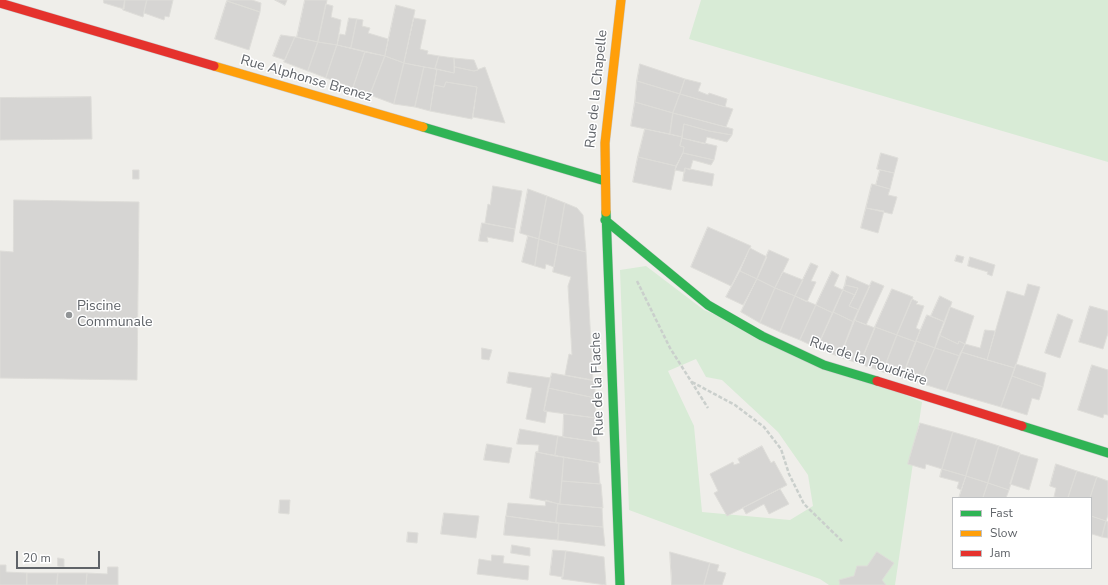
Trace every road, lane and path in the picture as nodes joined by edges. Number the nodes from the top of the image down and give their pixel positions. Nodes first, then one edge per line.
1 (621, 0) edge
2 (0, 3) edge
3 (605, 181) junction
4 (605, 220) junction
5 (636, 279) dead end
6 (692, 382) junction
7 (708, 408) dead end
8 (1108, 453) edge
9 (843, 542) dead end
10 (620, 585) edge

1 - 3 street, Rue de la Chapelle
2 - 3 street, Rue Alphonse Brenez
3 - 4 street, Rue de la Flache
4 - 8 street, Rue de la Poudrière
4 - 10 street, Rue de la Flache
5 - 6 path
6 - 7 path
6 - 9 path

